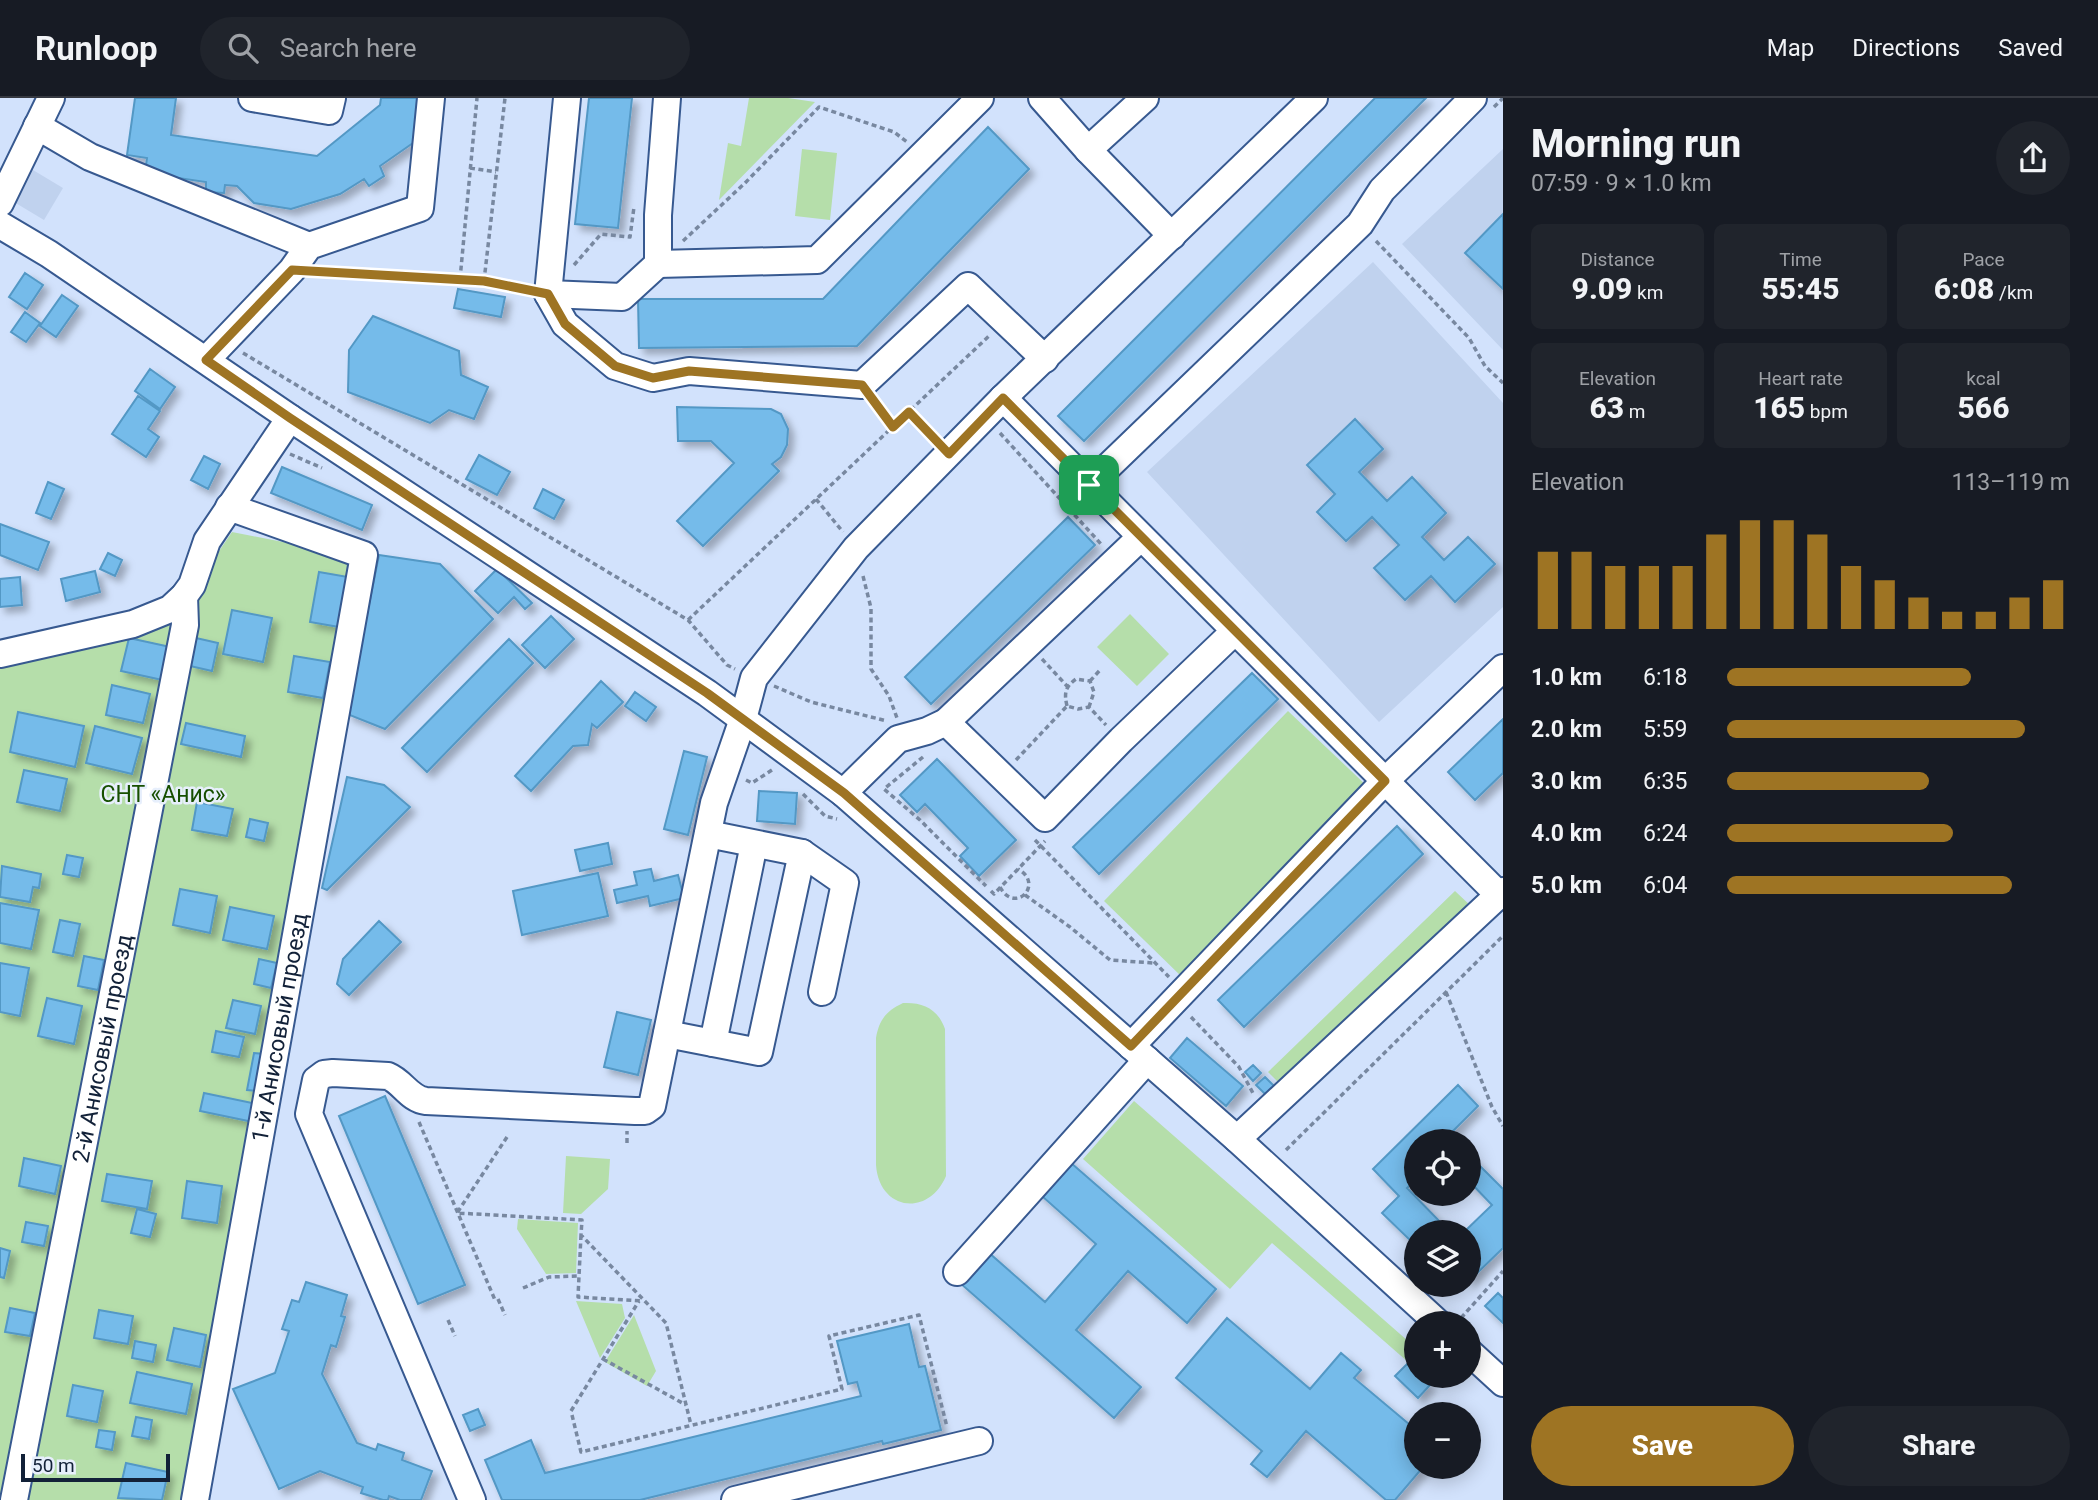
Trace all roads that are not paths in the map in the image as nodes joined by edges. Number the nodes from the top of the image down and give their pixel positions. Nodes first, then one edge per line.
1 (51, 98) edge
2 (252, 98) edge
3 (331, 98) edge
4 (431, 98) edge
5 (567, 98) edge
6 (667, 98) edge
7 (980, 98) edge
8 (1042, 98) edge
9 (1145, 98) edge
10 (1314, 98) edge
11 (1473, 98) edge
12 (37, 126) junction
13 (1088, 150) junction
14 (0, 203) edge
15 (0, 225) edge
16 (1172, 236) junction
17 (309, 246) junction
18 (658, 264) junction
19 (548, 294) junction
20 (1045, 359) junction
21 (206, 360) junction
22 (1003, 398) junction
23 (290, 418) junction
24 (1089, 485) junction
25 (229, 507) junction
26 (1141, 537) junction
27 (184, 596) junction
28 (1235, 631) junction
29 (0, 654) edge
30 (1503, 668) edge
31 (743, 719) junction
32 (946, 722) junction
33 (1385, 781) junction
34 (843, 805) junction
35 (708, 834) junction
36 (754, 844) junction
37 (802, 853) junction
38 (1501, 893) edge
39 (822, 992) dead end
40 (667, 1034) junction
41 (713, 1043) junction
42 (1139, 1053) junction
43 (1237, 1139) junction
44 (957, 1272) dead end
45 (1437, 1311) edge
46 (1481, 1363) edge
47 (1503, 1383) edge
48 (979, 1441) dead end
49 (14, 1500) edge
50 (195, 1500) edge
51 (472, 1500) edge
52 (735, 1500) edge

1 - 12 street
2 - 3 street
4 - 17 street
5 - 19 street
6 - 18 street
7 - 18 street
8 - 13 street
9 - 13 street
10 - 16 street
11 - 24 street
12 - 14 street
12 - 17 street
13 - 16 street
15 - 21 street
16 - 20 street
17 - 21 street
18 - 19 street
19 - 20 street
20 - 22 street
21 - 23 street
22 - 24 street
22 - 31 street
23 - 25 street
23 - 31 street
24 - 26 street
25 - 27 street
25 - 50 street, 1-й Анисовый проезд
26 - 28 street
26 - 32 street
27 - 29 street
27 - 49 street, 2-й Анисовый проезд
28 - 32 street
28 - 33 street
30 - 33 street
31 - 34 street
31 - 35 street
32 - 34 street
33 - 38 street
33 - 42 street
34 - 42 street
35 - 36 street
35 - 40 street
36 - 37 street
36 - 41 street
37 - 39 street
37 - 41 street
38 - 43 street
40 - 41 street
40 - 51 street
42 - 43 street
42 - 44 street
43 - 45 street
46 - 47 street
48 - 52 street

